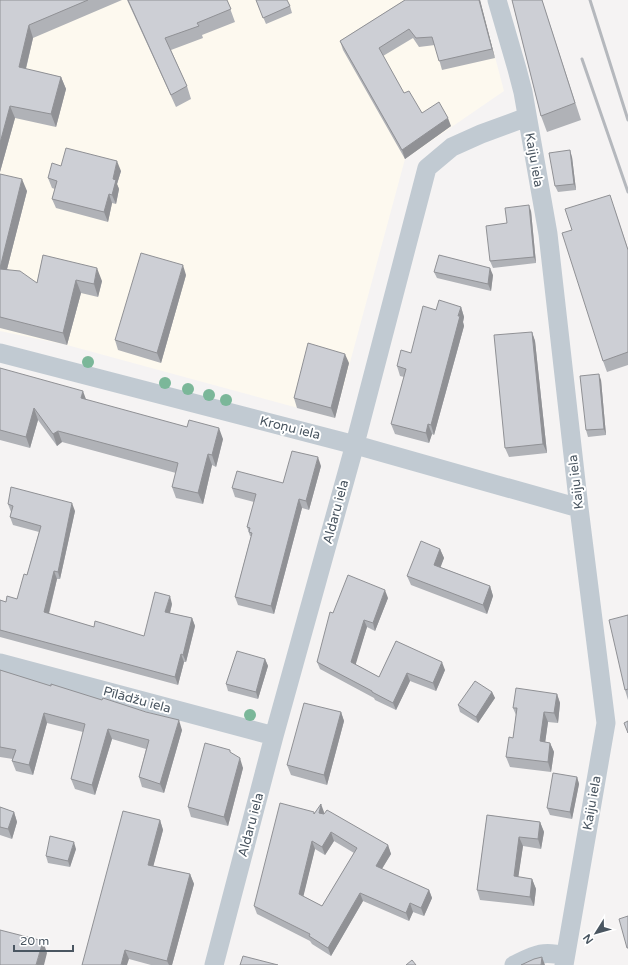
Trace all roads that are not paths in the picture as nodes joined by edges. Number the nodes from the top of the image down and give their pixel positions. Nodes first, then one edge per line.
1 (497, 0) edge
2 (527, 117) junction
3 (0, 353) edge
4 (355, 444) junction
5 (579, 508) junction
6 (0, 663) edge
7 (274, 736) junction
8 (564, 960) edge
9 (214, 965) edge
10 (514, 965) edge

1 - 2 street, Kaiju iela
2 - 4 street, Aldaru iela
2 - 5 street, Kaiju iela
3 - 4 street, Kroņu iela
4 - 5 street, Kroņu iela
4 - 7 street, Aldaru iela
5 - 8 street, Kaiju iela
6 - 7 street, Pīlādžu iela
7 - 9 street, Aldaru iela
8 - 10 street

